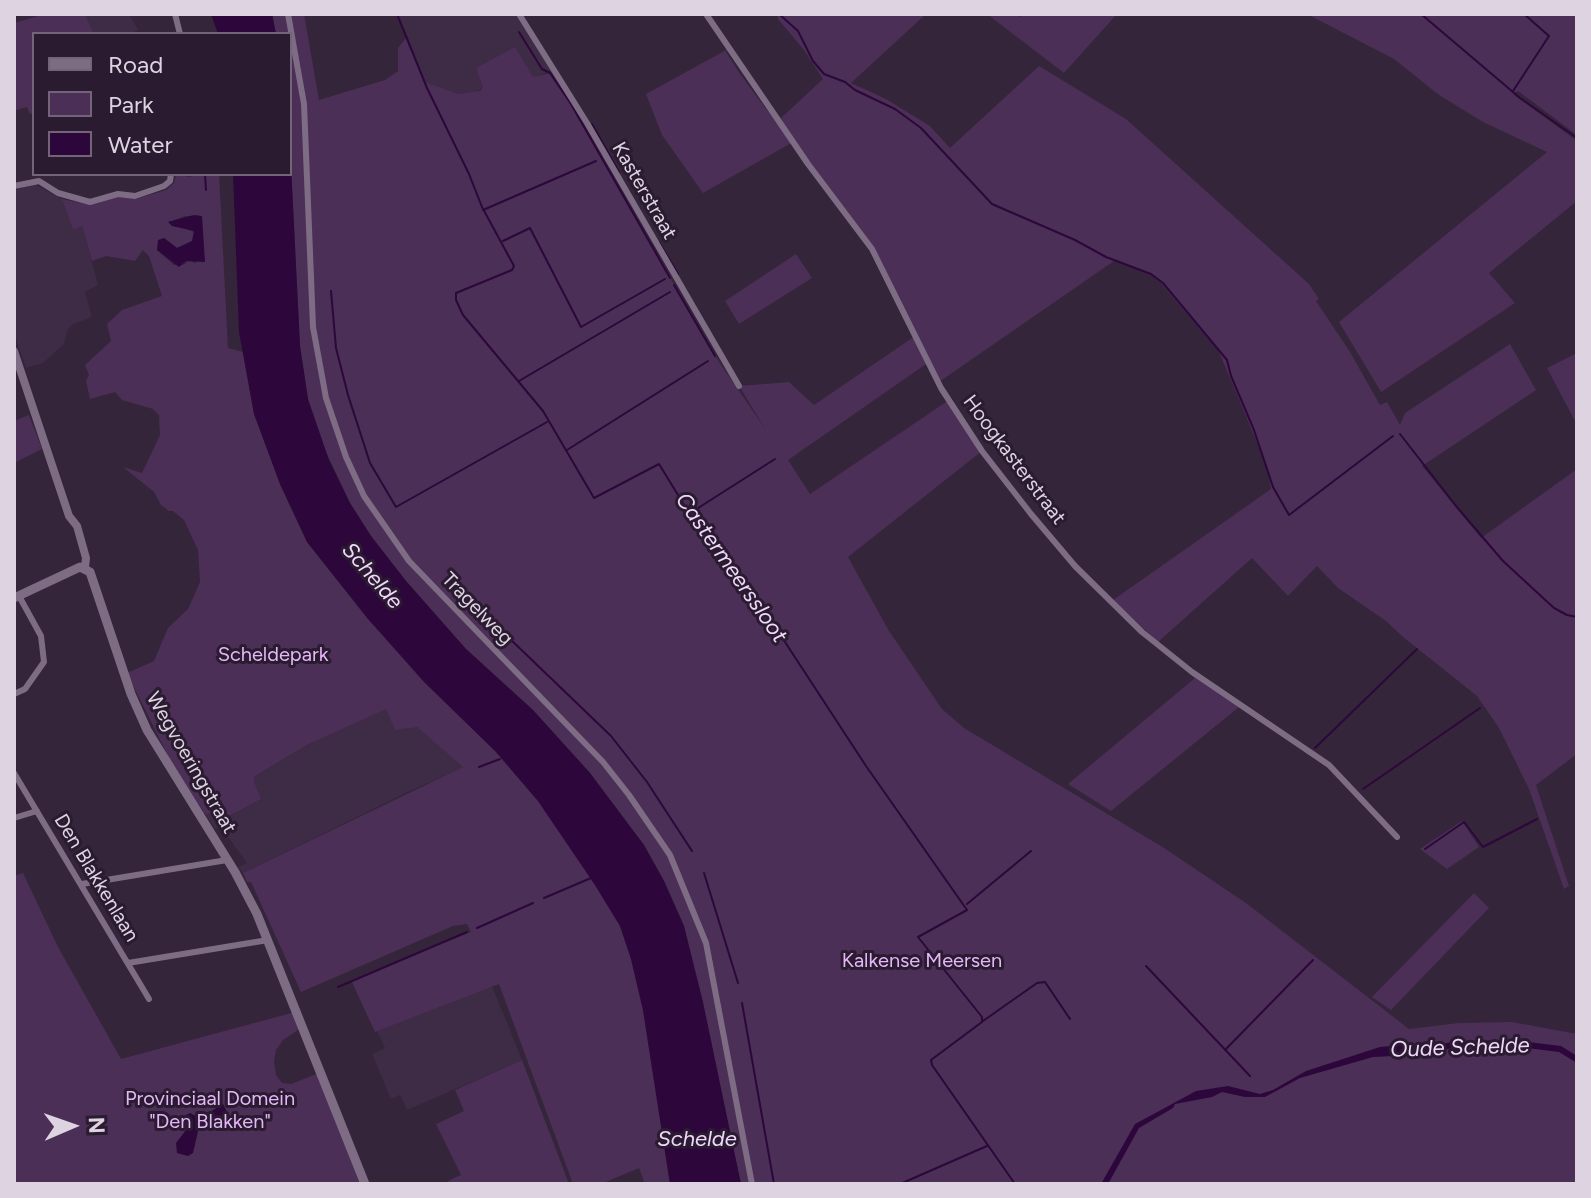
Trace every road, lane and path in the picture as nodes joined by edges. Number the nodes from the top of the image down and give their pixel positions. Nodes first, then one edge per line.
1 (519, 14) edge
2 (706, 14) edge
3 (292, 36) edge
4 (171, 176) edge
5 (14, 186) edge
6 (14, 351) edge
7 (17, 371) edge
8 (739, 386) dead end
9 (85, 567) junction
10 (16, 597) edge
11 (14, 694) edge
12 (14, 773) edge
13 (37, 811) junction
14 (14, 818) edge
15 (1397, 837) dead end
16 (227, 860) junction
17 (82, 884) junction
18 (268, 940) junction
19 (128, 963) junction
20 (149, 999) dead end
21 (365, 1184) edge
22 (752, 1184) edge

1 - 8 street, Kasterstraat
2 - 15 street, Hoogkasterstraat
3 - 22 street, Tragelweg
4 - 5 street
6 - 7 street, Wegvoeringstraat
7 - 9 street, Wegvoeringstraat
9 - 10 main road
9 - 16 main road, Wegvoeringstraat
10 - 11 street
12 - 13 street, Den Blakkenlaan
13 - 14 street
13 - 17 street, Den Blakkenlaan
16 - 17 street
16 - 18 main road, Wegvoeringstraat
17 - 19 street, Den Blakkenlaan
18 - 19 street
18 - 21 main road, Wegvoeringstraat
19 - 20 street, Den Blakkenlaan

